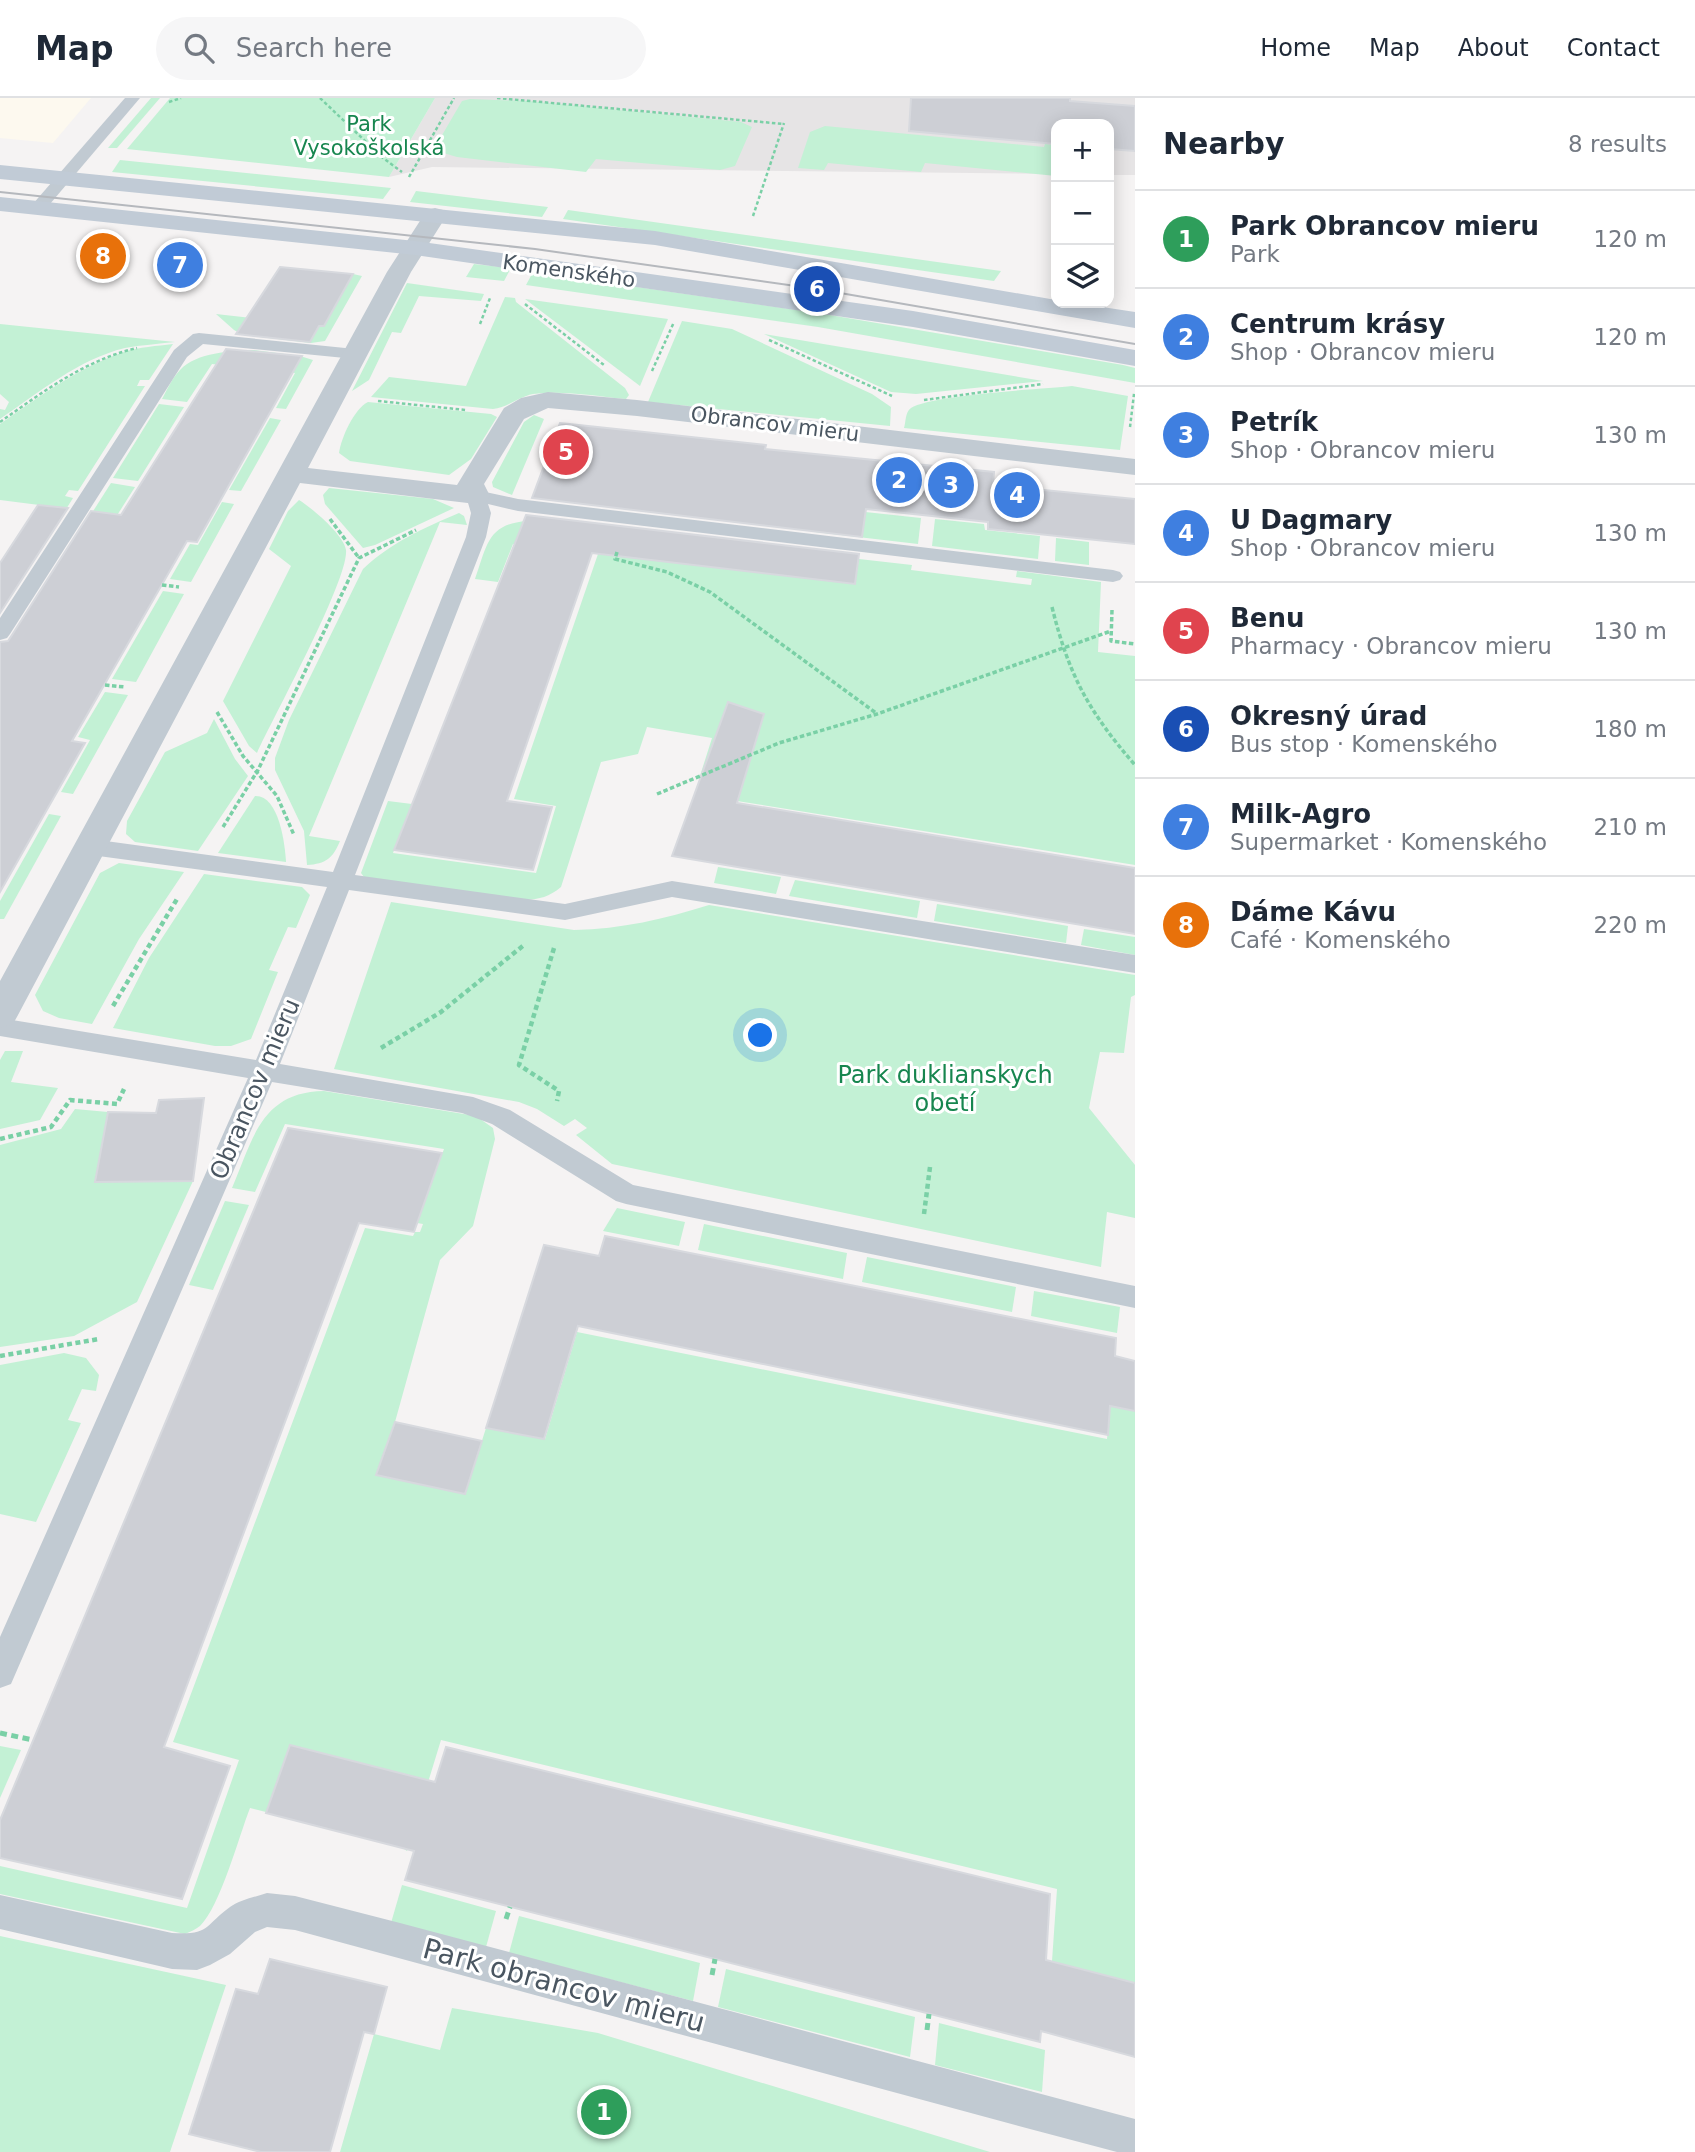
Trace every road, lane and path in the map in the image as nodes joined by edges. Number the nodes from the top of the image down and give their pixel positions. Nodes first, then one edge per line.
1 (133, 98) edge
2 (320, 98) edge
3 (454, 98) edge
4 (497, 98) edge
5 (1, 172) edge
6 (409, 176) junction
7 (65, 178) junction
8 (0, 204) edge
9 (38, 208) junction
10 (392, 211) junction
11 (435, 215) junction
12 (750, 227) dead end
13 (415, 248) junction
14 (492, 295) dead end
15 (522, 299) dead end
16 (679, 313) dead end
17 (1135, 320) edge
18 (480, 324) dead end
19 (761, 336) dead end
20 (200, 338) junction
21 (355, 354) junction
22 (1135, 358) edge
23 (1052, 383) dead end
24 (1134, 390) edge
25 (893, 397) dead end
26 (369, 400) dead end
27 (639, 401) junction
28 (919, 401) dead end
29 (514, 414) junction
30 (0, 422) edge
31 (1130, 431) dead end
32 (1135, 467) edge
33 (292, 474) junction
34 (476, 496) junction
35 (626, 518) junction
36 (1033, 566) junction
37 (1113, 576) joint
38 (1111, 631) junction
39 (0, 634) edge
40 (1135, 645) edge
41 (1063, 650) junction
42 (217, 712) dead end
43 (877, 714) junction
44 (1135, 765) edge
45 (258, 770) junction
46 (657, 794) dead end
47 (91, 847) junction
48 (200, 862) junction
49 (296, 876) junction
50 (341, 882) junction
51 (565, 912) junction
52 (1135, 964) edge
53 (0, 1015) edge
54 (0, 1027) edge
55 (91, 1043) junction
56 (143, 1051) junction
57 (375, 1051) dead end
58 (264, 1072) junction
59 (0, 1139) edge
60 (547, 1143) junction
61 (1135, 1297) edge
62 (152, 1326) junction
63 (0, 1356) edge
64 (0, 1673) edge
65 (0, 1733) edge
66 (33, 1740) dead end
67 (0, 1912) edge
68 (1135, 2138) edge

1 - 7 lane
2 - 6 path
3 - 6 path
4 - 12 path
5 - 7 street, Komenského
6 - 10 path
7 - 9 lane
7 - 10 street, Komenského
8 - 9 street, Komenského
9 - 13 street, Komenského
10 - 11 street, Komenského
11 - 13 street
11 - 17 street, Komenského
13 - 21 street
13 - 22 street, Komenského
14 - 18 path
15 - 27 path
16 - 27 path
19 - 25 path
20 - 21 lane
20 - 30 path
20 - 39 lane
21 - 33 street
23 - 28 path
24 - 31 path
26 - 29 path
27 - 29 street, Obrancov mieru
27 - 32 street, Obrancov mieru
29 - 34 street, Obrancov mieru
33 - 34 street
33 - 47 street
34 - 35 lane
34 - 45 path
34 - 50 lane, Obrancov mieru
35 - 36 lane
35 - 43 path
36 - 37 lane
36 - 41 path
37 - 38 path
38 - 40 path
38 - 41 path
41 - 43 path
41 - 44 path
42 - 45 path
43 - 46 path
45 - 48 path
45 - 49 path
47 - 48 lane
47 - 53 street
48 - 49 lane
48 - 55 path
49 - 50 lane
50 - 51 lane
50 - 58 lane, Obrancov mieru
51 - 52 lane
51 - 57 path
51 - 60 path
54 - 55 lane
55 - 56 lane
56 - 58 lane
56 - 59 path
58 - 60 lane
58 - 62 lane, Obrancov mieru
60 - 61 lane
62 - 63 path
62 - 64 lane, Obrancov mieru
65 - 66 path
67 - 68 lane, Park obrancov mieru

